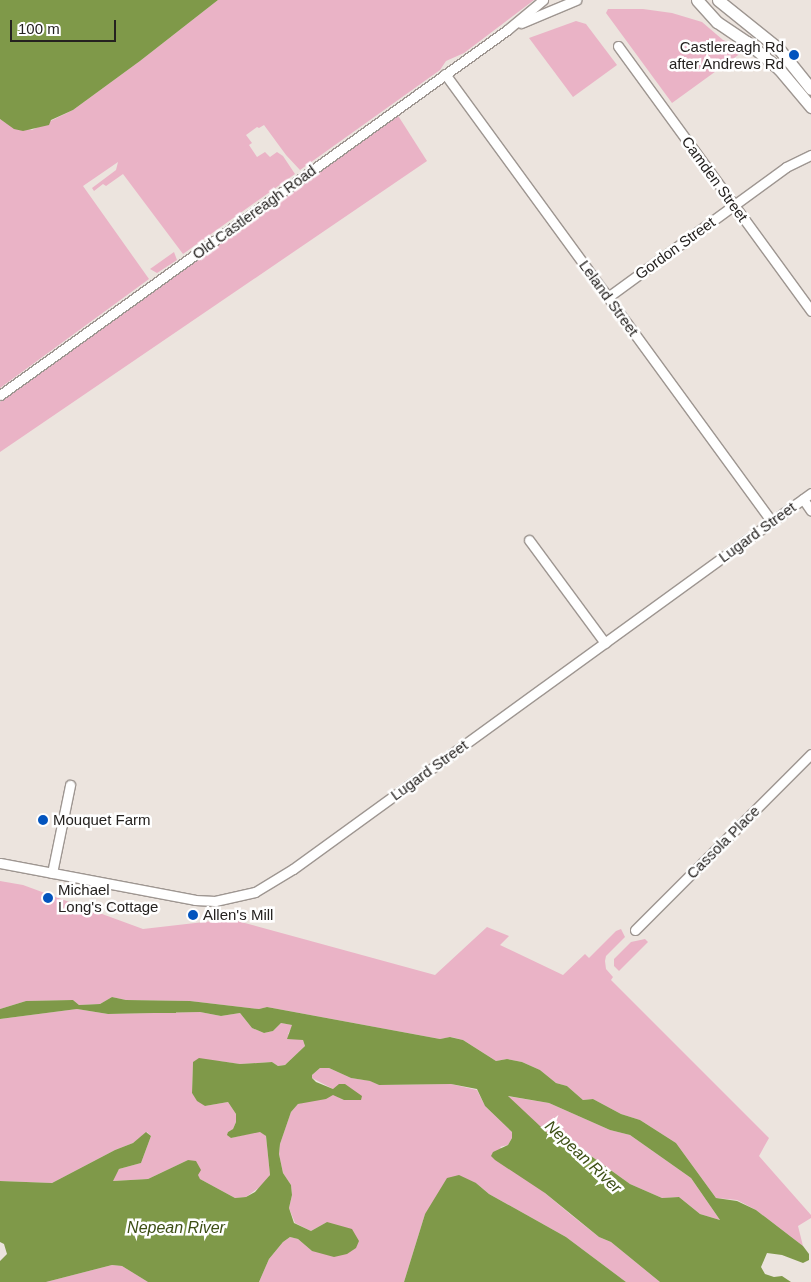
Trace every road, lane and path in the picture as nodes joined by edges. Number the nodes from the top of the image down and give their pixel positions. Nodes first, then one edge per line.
1 (543, 0) edge
2 (576, 0) edge
3 (697, 0) edge
4 (718, 0) edge
5 (507, 30) junction
6 (618, 46) dead end
7 (445, 74) junction
8 (811, 89) edge
9 (811, 107) edge
10 (811, 154) edge
11 (734, 204) junction
12 (608, 297) junction
13 (811, 311) edge
14 (0, 395) edge
15 (811, 493) edge
16 (803, 499) junction
17 (811, 511) edge
18 (772, 522) junction
19 (528, 540) dead end
20 (605, 643) junction
21 (811, 754) edge
22 (70, 785) dead end
23 (0, 863) edge
24 (52, 873) junction
25 (635, 930) dead end

1 - 5 street, Old Castlereagh Road
2 - 5 street, Old Castlereagh Road
3 - 9 main road
4 - 8 main road
5 - 7 street, Old Castlereagh Road
6 - 11 street, Camden Street
7 - 12 street, Leland Street
7 - 14 street, Old Castlereagh Road
10 - 11 street, Gordon Street
11 - 12 street, Gordon Street
11 - 13 street, Camden Street
12 - 18 street, Leland Street
15 - 16 street, Lugard Street
16 - 17 street
16 - 18 street, Lugard Street
18 - 20 street, Lugard Street
19 - 20 street
20 - 24 street, Lugard Street
21 - 25 street, Cassola Place
22 - 24 street
23 - 24 street, Lugard Street

